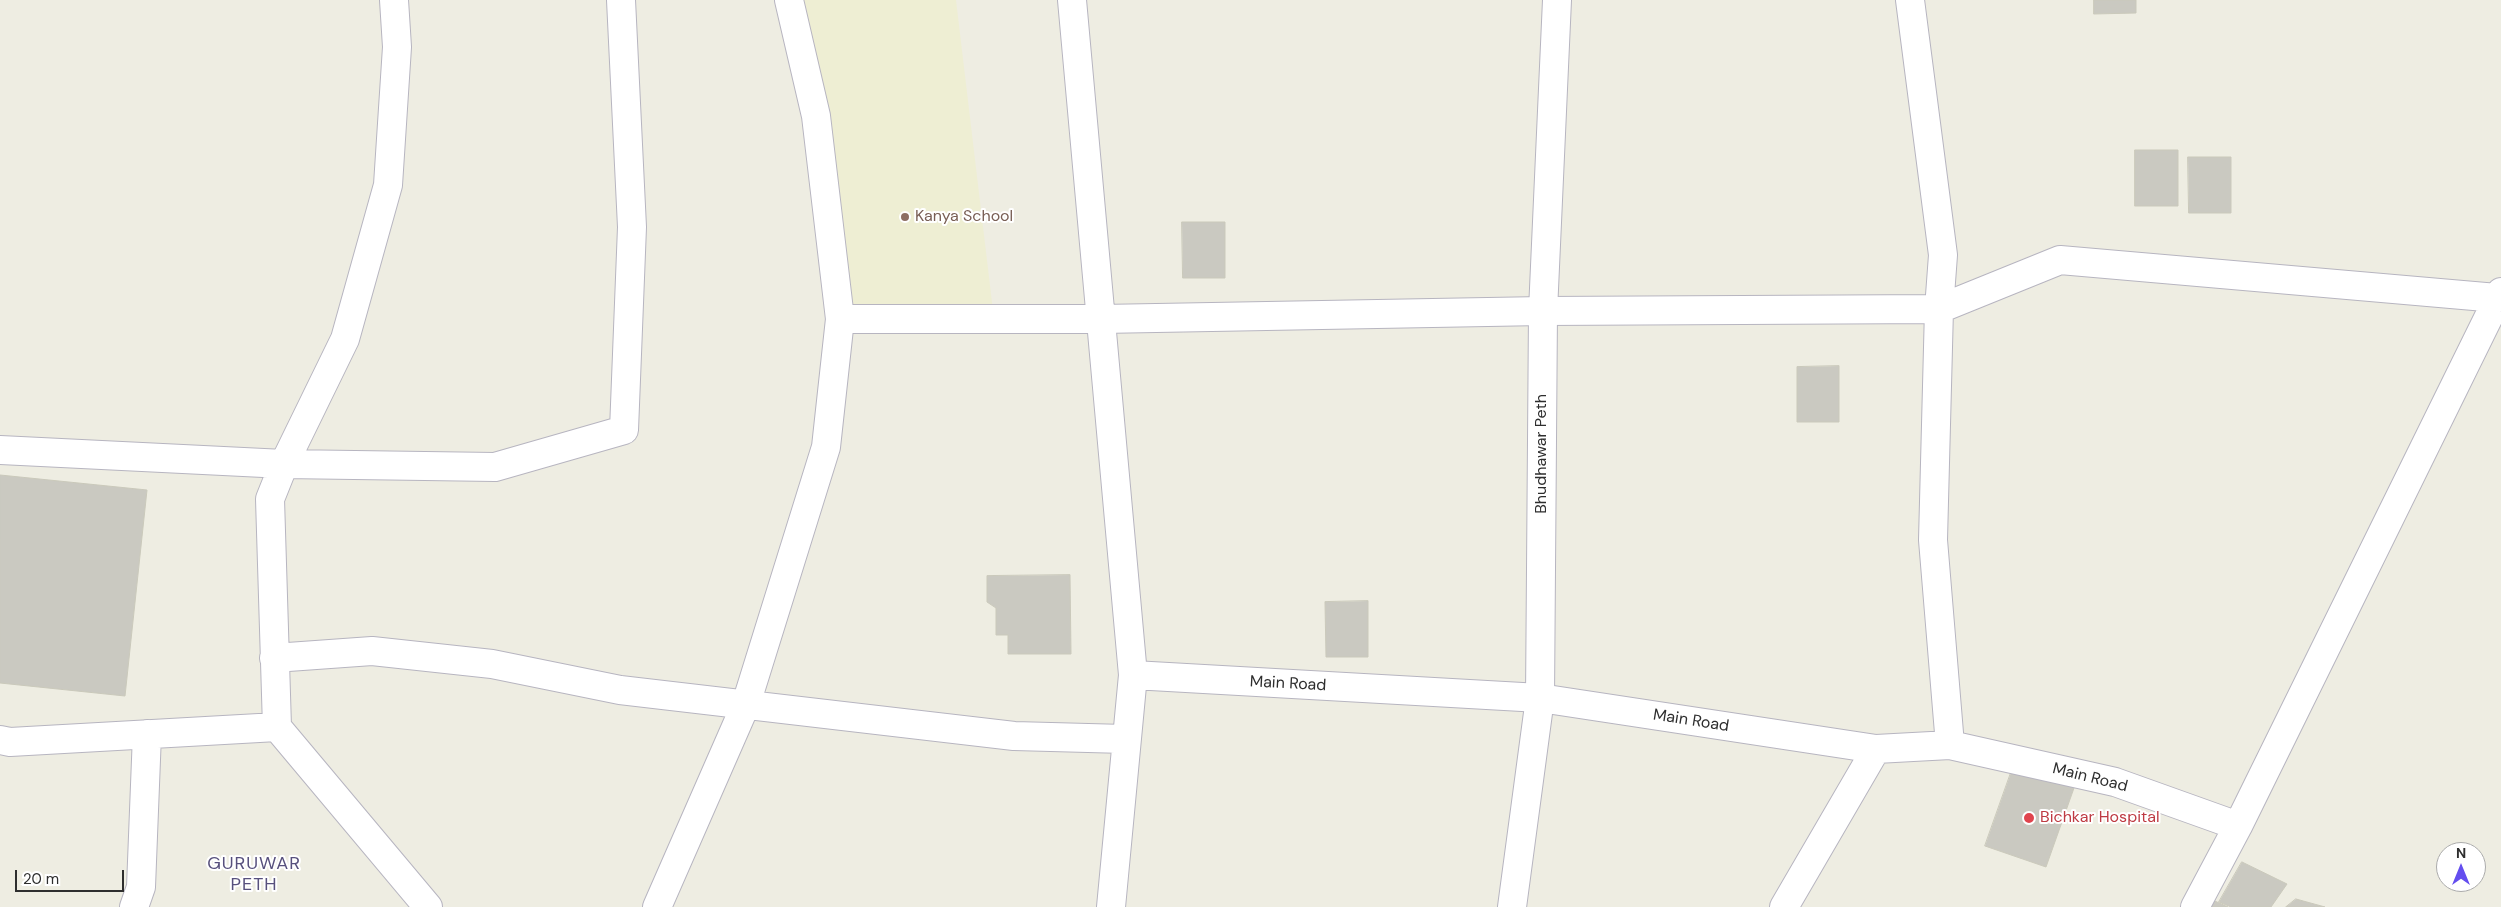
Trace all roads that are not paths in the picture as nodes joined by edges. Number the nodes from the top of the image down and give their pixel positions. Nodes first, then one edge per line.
1 (394, 0) edge
2 (621, 0) edge
3 (789, 0) edge
4 (1072, 0) edge
5 (1558, 0) edge
6 (1910, 0) edge
7 (2499, 295) edge
8 (1939, 310) junction
9 (1542, 311) junction
10 (840, 318) junction
11 (1101, 318) junction
12 (0, 450) edge
13 (284, 464) junction
14 (274, 658) junction
15 (1133, 675) junction
16 (1540, 698) junction
17 (746, 704) junction
18 (277, 727) junction
19 (147, 734) junction
20 (1125, 739) junction
21 (0, 740) edge
22 (1950, 745) junction
23 (1876, 749) junction
24 (2238, 826) junction
25 (134, 907) edge
26 (428, 907) edge
27 (656, 907) edge
28 (1111, 907) edge
29 (1512, 907) edge
30 (1784, 907) edge
31 (2195, 907) edge

1 - 13 street
2 - 13 street
3 - 10 street
4 - 11 street
5 - 9 street, Bhudhawar Peth
6 - 8 street
7 - 8 street
7 - 24 street
8 - 9 street
8 - 22 street
9 - 11 street
9 - 16 street, Bhudhawar Peth
10 - 11 street
10 - 17 street
11 - 15 street
12 - 13 street
13 - 14 street
14 - 17 street
14 - 18 street
15 - 16 street, Main Road
15 - 20 street
16 - 23 street, Main Road
16 - 29 street, Bhudhawar Peth
17 - 20 street
17 - 27 street
18 - 19 street
18 - 26 street
19 - 21 street
19 - 25 street
20 - 28 street
22 - 23 street, Main Road
22 - 24 street, Main Road
23 - 30 street
24 - 31 street

